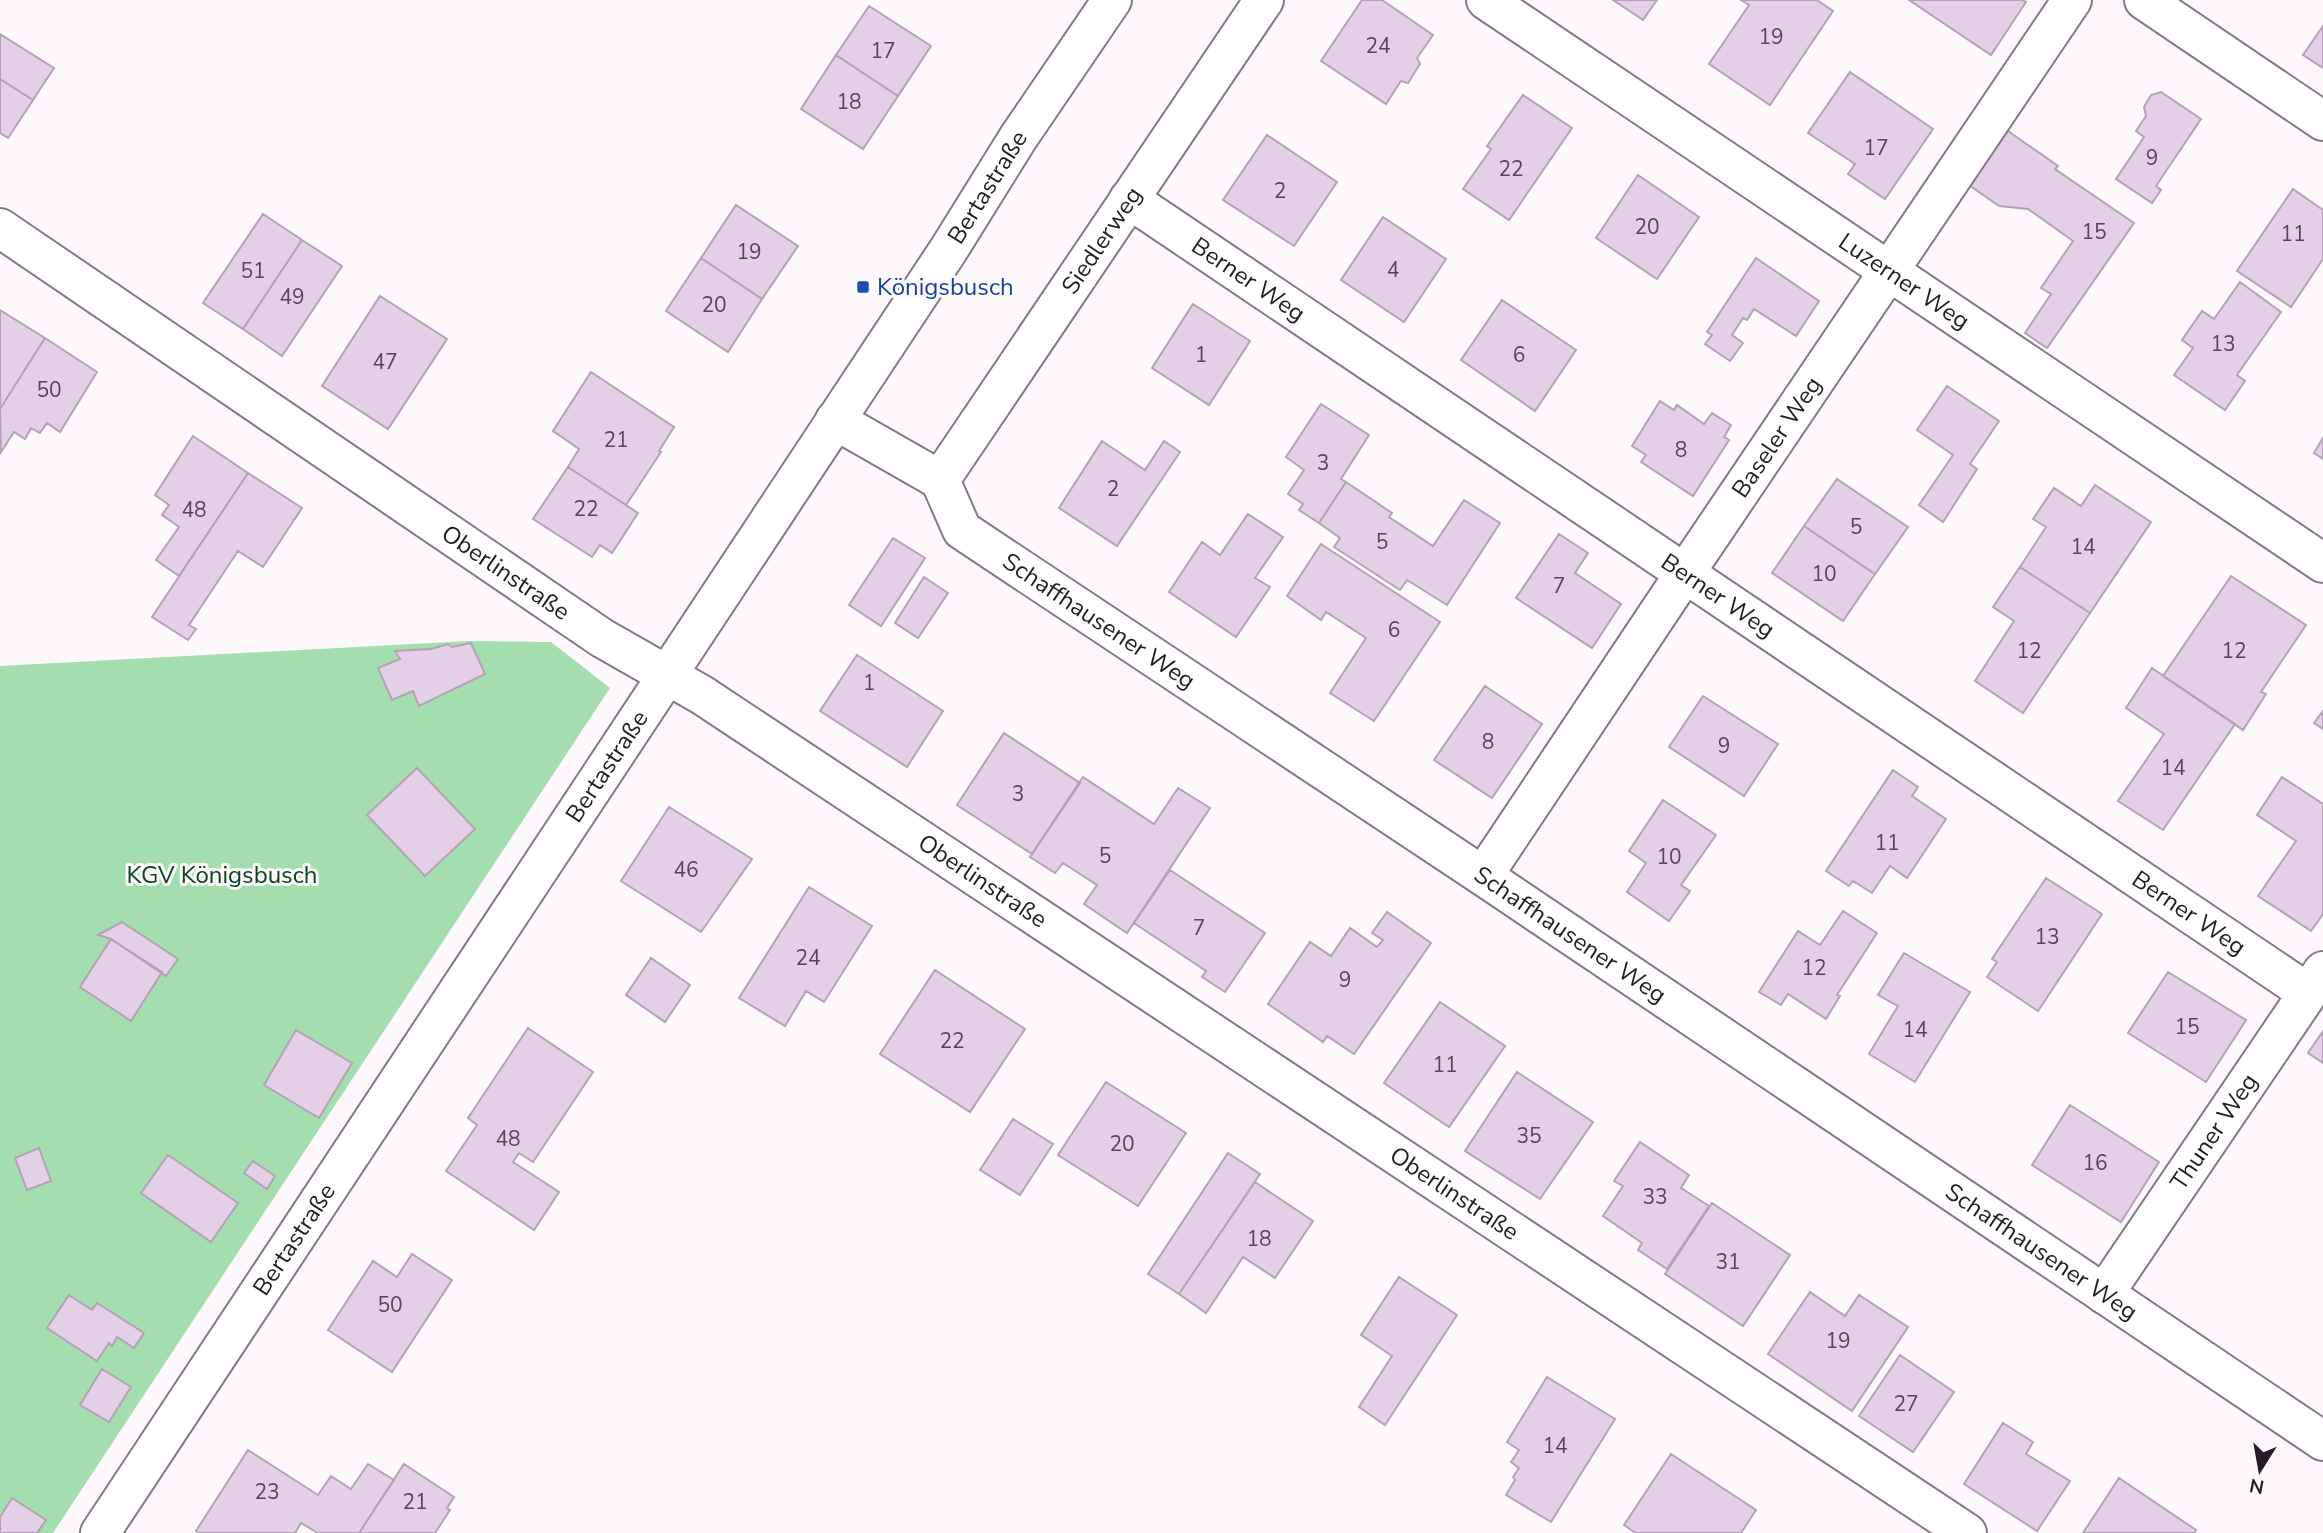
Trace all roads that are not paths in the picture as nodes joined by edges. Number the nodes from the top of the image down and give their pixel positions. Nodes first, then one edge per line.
1 (1112, 0) edge
2 (1264, 0) edge
3 (1486, 0) edge
4 (2072, 0) edge
5 (2144, 0) edge
6 (2323, 121) edge
7 (1129, 199) junction
8 (0, 228) edge
9 (1889, 271) junction
10 (835, 420) junction
11 (940, 480) junction
12 (2323, 563) edge
13 (1685, 573) junction
14 (667, 673) junction
15 (1483, 876) junction
16 (2315, 982) edge
17 (2104, 1294) junction
18 (2323, 1441) edge
19 (100, 1533) edge
20 (1966, 1533) edge

1 - 10 street, Bertastraße
2 - 7 street, Siedlerweg
3 - 9 street, Luzerner Weg
4 - 9 street, Baseler Weg
5 - 6 street
7 - 11 street, Siedlerweg
7 - 13 street, Berner Weg
8 - 14 street, Oberlinstraße
9 - 12 street, Luzerner Weg
9 - 13 street, Baseler Weg
10 - 11 street
10 - 14 street, Bertastraße
11 - 15 street, Schaffhausener Weg
13 - 15 street, Baseler Weg
13 - 16 street, Berner Weg
14 - 19 street, Bertastraße
14 - 20 street, Oberlinstraße
15 - 17 street, Schaffhausener Weg
16 - 17 street, Thuner Weg
17 - 18 street, Schaffhausener Weg

